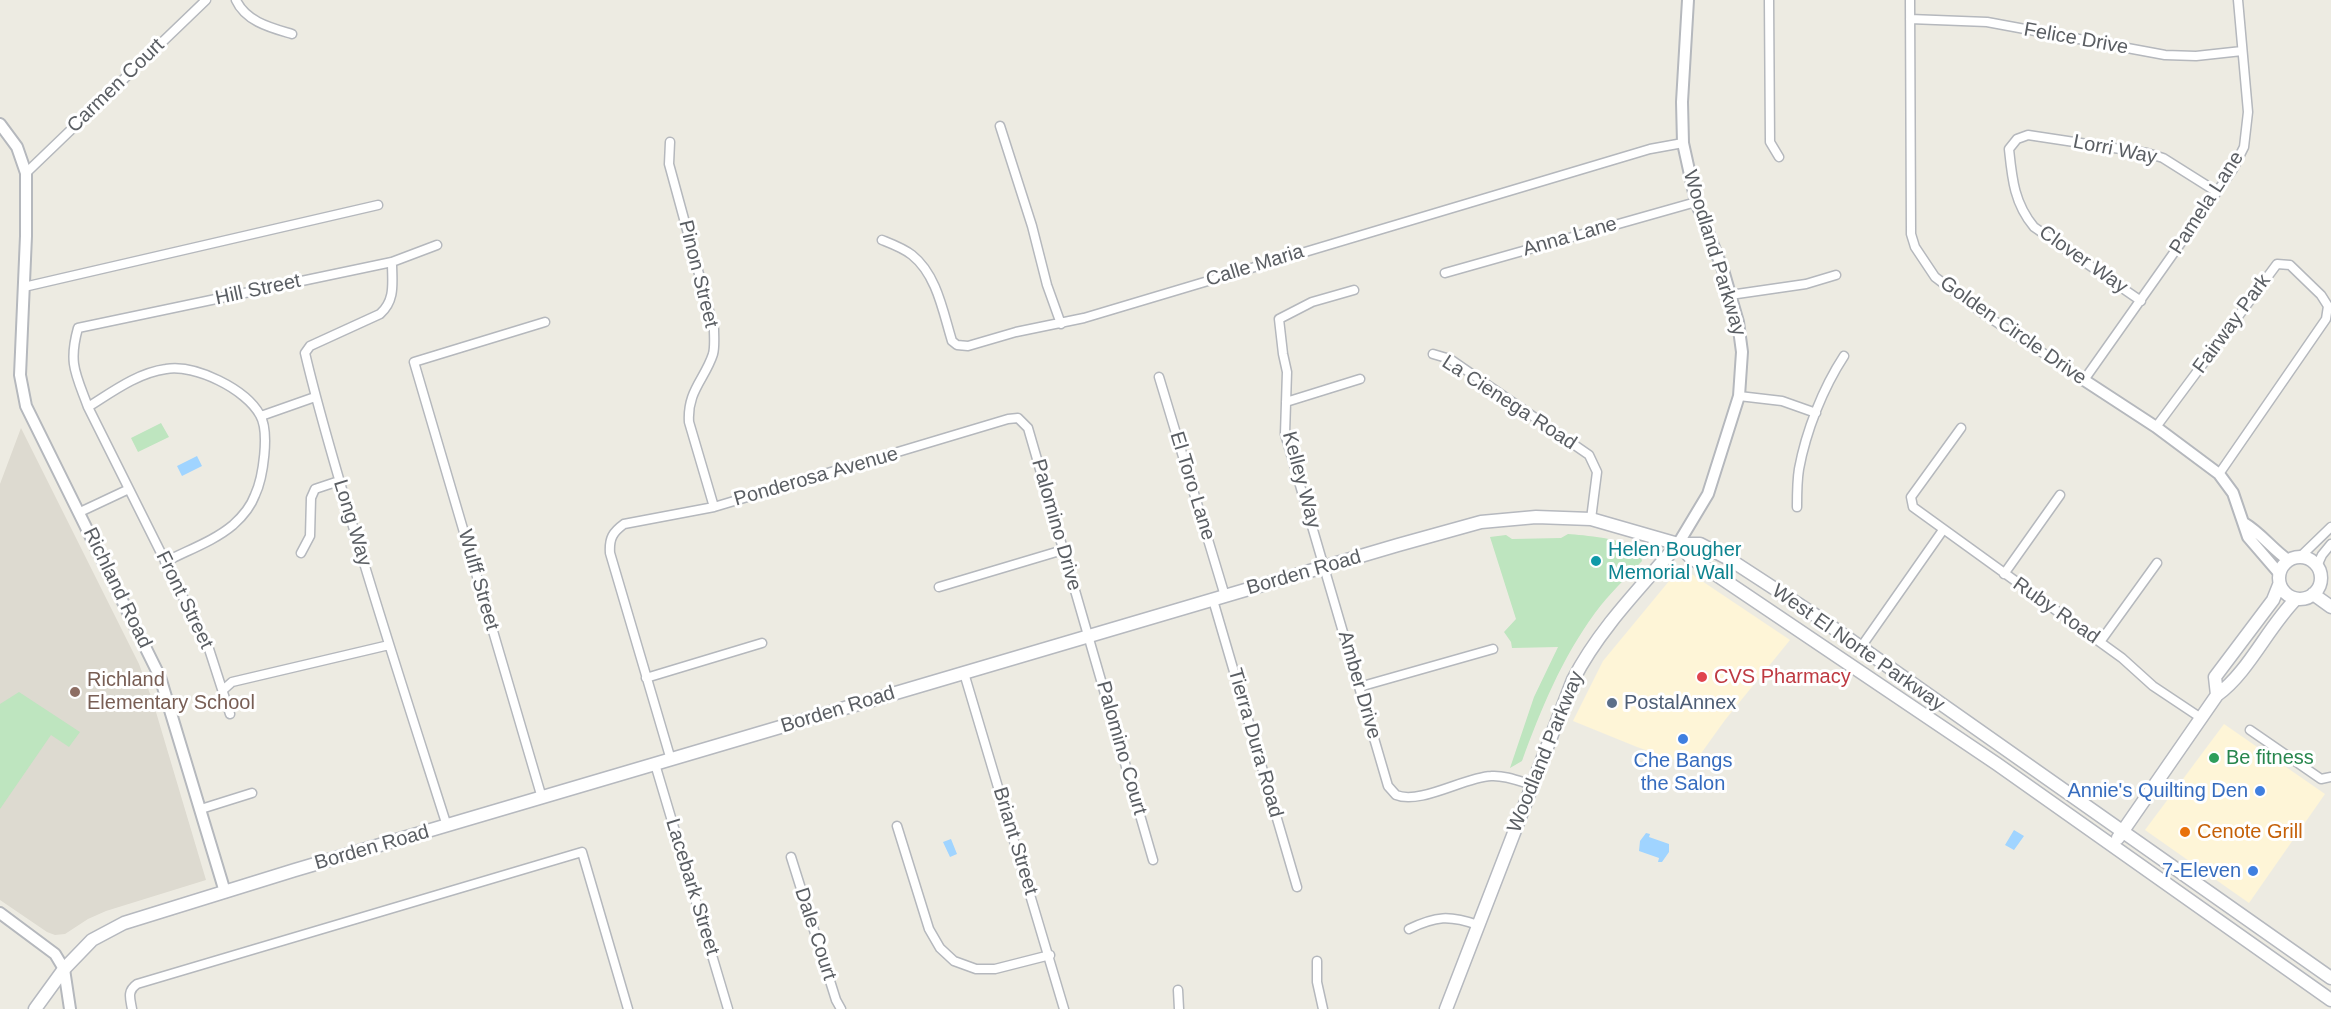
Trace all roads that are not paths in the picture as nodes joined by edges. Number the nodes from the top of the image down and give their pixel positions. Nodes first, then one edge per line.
1 (206, 0) edge
2 (236, 0) edge
3 (1688, 0) edge
4 (1769, 0) edge
5 (1910, 0) edge
6 (2238, 0) edge
7 (1910, 19) junction
8 (292, 34) dead end
9 (2242, 51) junction
10 (0, 124) edge
11 (1000, 126) dead end
12 (670, 142) dead end
13 (1683, 143) junction
14 (2009, 149) joint
15 (1779, 156) dead end
16 (26, 173) junction
17 (2217, 192) junction
18 (1696, 202) junction
19 (378, 205) dead end
20 (882, 240) dead end
21 (436, 245) dead end
22 (392, 262) junction
23 (1445, 273) dead end
24 (1836, 275) dead end
25 (24, 287) junction
26 (1354, 290) dead end
27 (1730, 295) junction
28 (2141, 301) junction
29 (545, 322) dead end
30 (1061, 324) junction
31 (78, 328) joint
32 (1433, 354) dead end
33 (1844, 356) dead end
34 (1160, 377) dead end
35 (1360, 380) dead end
36 (2084, 380) junction
37 (1738, 396) junction
38 (315, 398) junction
39 (1286, 402) junction
40 (88, 407) junction
41 (1816, 413) junction
42 (261, 416) junction
43 (1018, 418) joint
44 (2156, 427) junction
45 (1961, 428) dead end
46 (2219, 474) junction
47 (339, 482) junction
48 (129, 489) junction
49 (2060, 495) dead end
50 (714, 507) junction
51 (1797, 507) dead end
52 (80, 512) junction
53 (1590, 519) junction
54 (2244, 523) junction
55 (2331, 527) edge
56 (1943, 530) junction
57 (1678, 544) junction
58 (2331, 544) edge
59 (1063, 550) junction
60 (301, 553) dead end
61 (2301, 556) junction
62 (2288, 560) junction
63 (165, 562) junction
64 (2157, 563) dead end
65 (2317, 566) junction
66 (1325, 568) junction
67 (2004, 574) junction
68 (2279, 579) junction
69 (2320, 582) junction
70 (939, 587) dead end
71 (2331, 591) edge
72 (2313, 594) junction
73 (1219, 598) junction
74 (2296, 599) junction
75 (2331, 607) edge
76 (1089, 636) junction
77 (2100, 642) junction
78 (762, 643) dead end
79 (389, 645) junction
80 (1861, 647) junction
81 (1493, 649) dead end
82 (963, 672) junction
83 (646, 678) junction
84 (1359, 687) junction
85 (223, 690) junction
86 (2217, 695) junction
87 (230, 714) dead end
88 (2201, 718) junction
89 (2250, 730) dead end
90 (671, 760) junction
91 (655, 764) junction
92 (2331, 777) edge
93 (1532, 785) junction
94 (252, 793) dead end
95 (542, 798) junction
96 (201, 809) junction
97 (447, 826) junction
98 (897, 826) dead end
99 (2121, 832) junction
100 (2112, 846) junction
101 (791, 857) dead end
102 (1153, 860) dead end
103 (1297, 887) dead end
104 (225, 892) junction
105 (0, 913) edge
106 (1478, 925) junction
107 (1409, 929) dead end
108 (1050, 955) junction
109 (1317, 961) dead end
110 (64, 969) junction
111 (2331, 978) edge
112 (1178, 990) dead end
113 (2331, 1000) edge
114 (35, 1009) edge
115 (70, 1009) edge
116 (132, 1009) edge
117 (628, 1009) edge
118 (728, 1009) edge
119 (841, 1009) edge
120 (1064, 1009) edge
121 (1179, 1009) edge
122 (1323, 1009) edge
123 (1446, 1009) edge

1 - 16 street, Carmen Court
2 - 8 street
3 - 13 street, Woodland Parkway
4 - 15 street
5 - 7 street, Golden Circle Drive
6 - 9 street, Pamela Lane
7 - 9 street, Felice Drive
7 - 36 street, Golden Circle Drive
9 - 17 street, Pamela Lane
10 - 16 street, Richland Road
11 - 30 street
12 - 50 street, Pinon Street
13 - 18 street, Woodland Parkway
13 - 30 street, Calle Maria
14 - 17 street, Lorri Way
14 - 28 street, Clover Way
16 - 25 street, Richland Road
17 - 28 street, Pamela Lane
18 - 23 street, Anna Lane
18 - 27 street, Woodland Parkway
19 - 25 street
20 - 30 street, Calle Maria
21 - 22 street, Hill Street
22 - 31 street, Hill Street
22 - 38 street, Long Way
24 - 27 street
25 - 52 street, Richland Road
26 - 39 street, Kelley Way
27 - 37 street, Woodland Parkway
28 - 36 street, Pamela Lane
29 - 95 street, Wulff Street
31 - 40 street, Front Street
32 - 53 street, La Cienega Road
33 - 41 street
34 - 73 street, El Toro Lane
35 - 39 street
36 - 44 street, Golden Circle Drive
37 - 41 street
37 - 57 street, Woodland Parkway
38 - 42 street
38 - 47 street, Long Way
39 - 66 street, Kelley Way
40 - 42 street
40 - 48 street, Front Street
41 - 51 street
42 - 63 street
43 - 50 street, Ponderosa Avenue
43 - 59 street, Palomino Drive
44 - 46 street, Golden Circle Drive
44 - 46 street, Fairway Park
45 - 56 street, Ruby Road
46 - 54 street, Golden Circle Drive
47 - 60 street
47 - 79 street, Long Way
48 - 52 street
48 - 63 street, Front Street
49 - 67 street
50 - 83 street, Ponderosa Avenue
52 - 96 street, Richland Road
53 - 57 main road, Borden Road
53 - 66 main road, Borden Road
54 - 62 street
54 - 68 street, Golden Circle Drive
55 - 61 street
56 - 67 street, Ruby Road
56 - 80 street
57 - 80 main road, West El Norte Parkway
57 - 93 main road, Woodland Parkway
57 - 100 main road, West El Norte Parkway
58 - 65 street
59 - 70 street
59 - 76 street, Palomino Drive
61 - 62 main road
61 - 65 main road
62 - 68 main road
63 - 85 street, Front Street
64 - 77 street
65 - 69 main road
66 - 73 main road, Borden Road
66 - 84 street, Amber Drive
67 - 77 street, Ruby Road
68 - 74 main road
68 - 86 main road
69 - 71 main road
69 - 72 main road
72 - 74 main road
72 - 75 main road
73 - 76 main road, Borden Road
73 - 103 street, Tierra Dura Road
74 - 86 main road
76 - 82 main road, Borden Road
76 - 102 street, Palomino Court
77 - 88 street, Ruby Road
78 - 83 street
79 - 85 street
79 - 97 street, Long Way
80 - 99 main road, West El Norte Parkway
81 - 84 street
82 - 90 main road, Borden Road
82 - 108 street, Briant Street
83 - 90 street
84 - 93 street, Amber Drive
85 - 87 street, Front Street
86 - 88 main road
88 - 99 main road
89 - 92 street
90 - 91 main road, Borden Road
91 - 95 main road, Borden Road
91 - 118 street, Lacebark Street
93 - 106 main road, Woodland Parkway
94 - 96 street
95 - 97 main road, Borden Road
96 - 104 street, Richland Road
97 - 104 main road, Borden Road
98 - 108 street
99 - 100 main road
99 - 111 main road, West El Norte Parkway
100 - 113 main road, West El Norte Parkway
101 - 119 street, Dale Court
104 - 110 main road, Borden Road
105 - 110 street
106 - 107 street
106 - 123 main road, Woodland Parkway
108 - 120 street, Briant Street
109 - 122 street
110 - 114 main road, Borden Road
110 - 115 street
112 - 121 street
116 - 117 street

